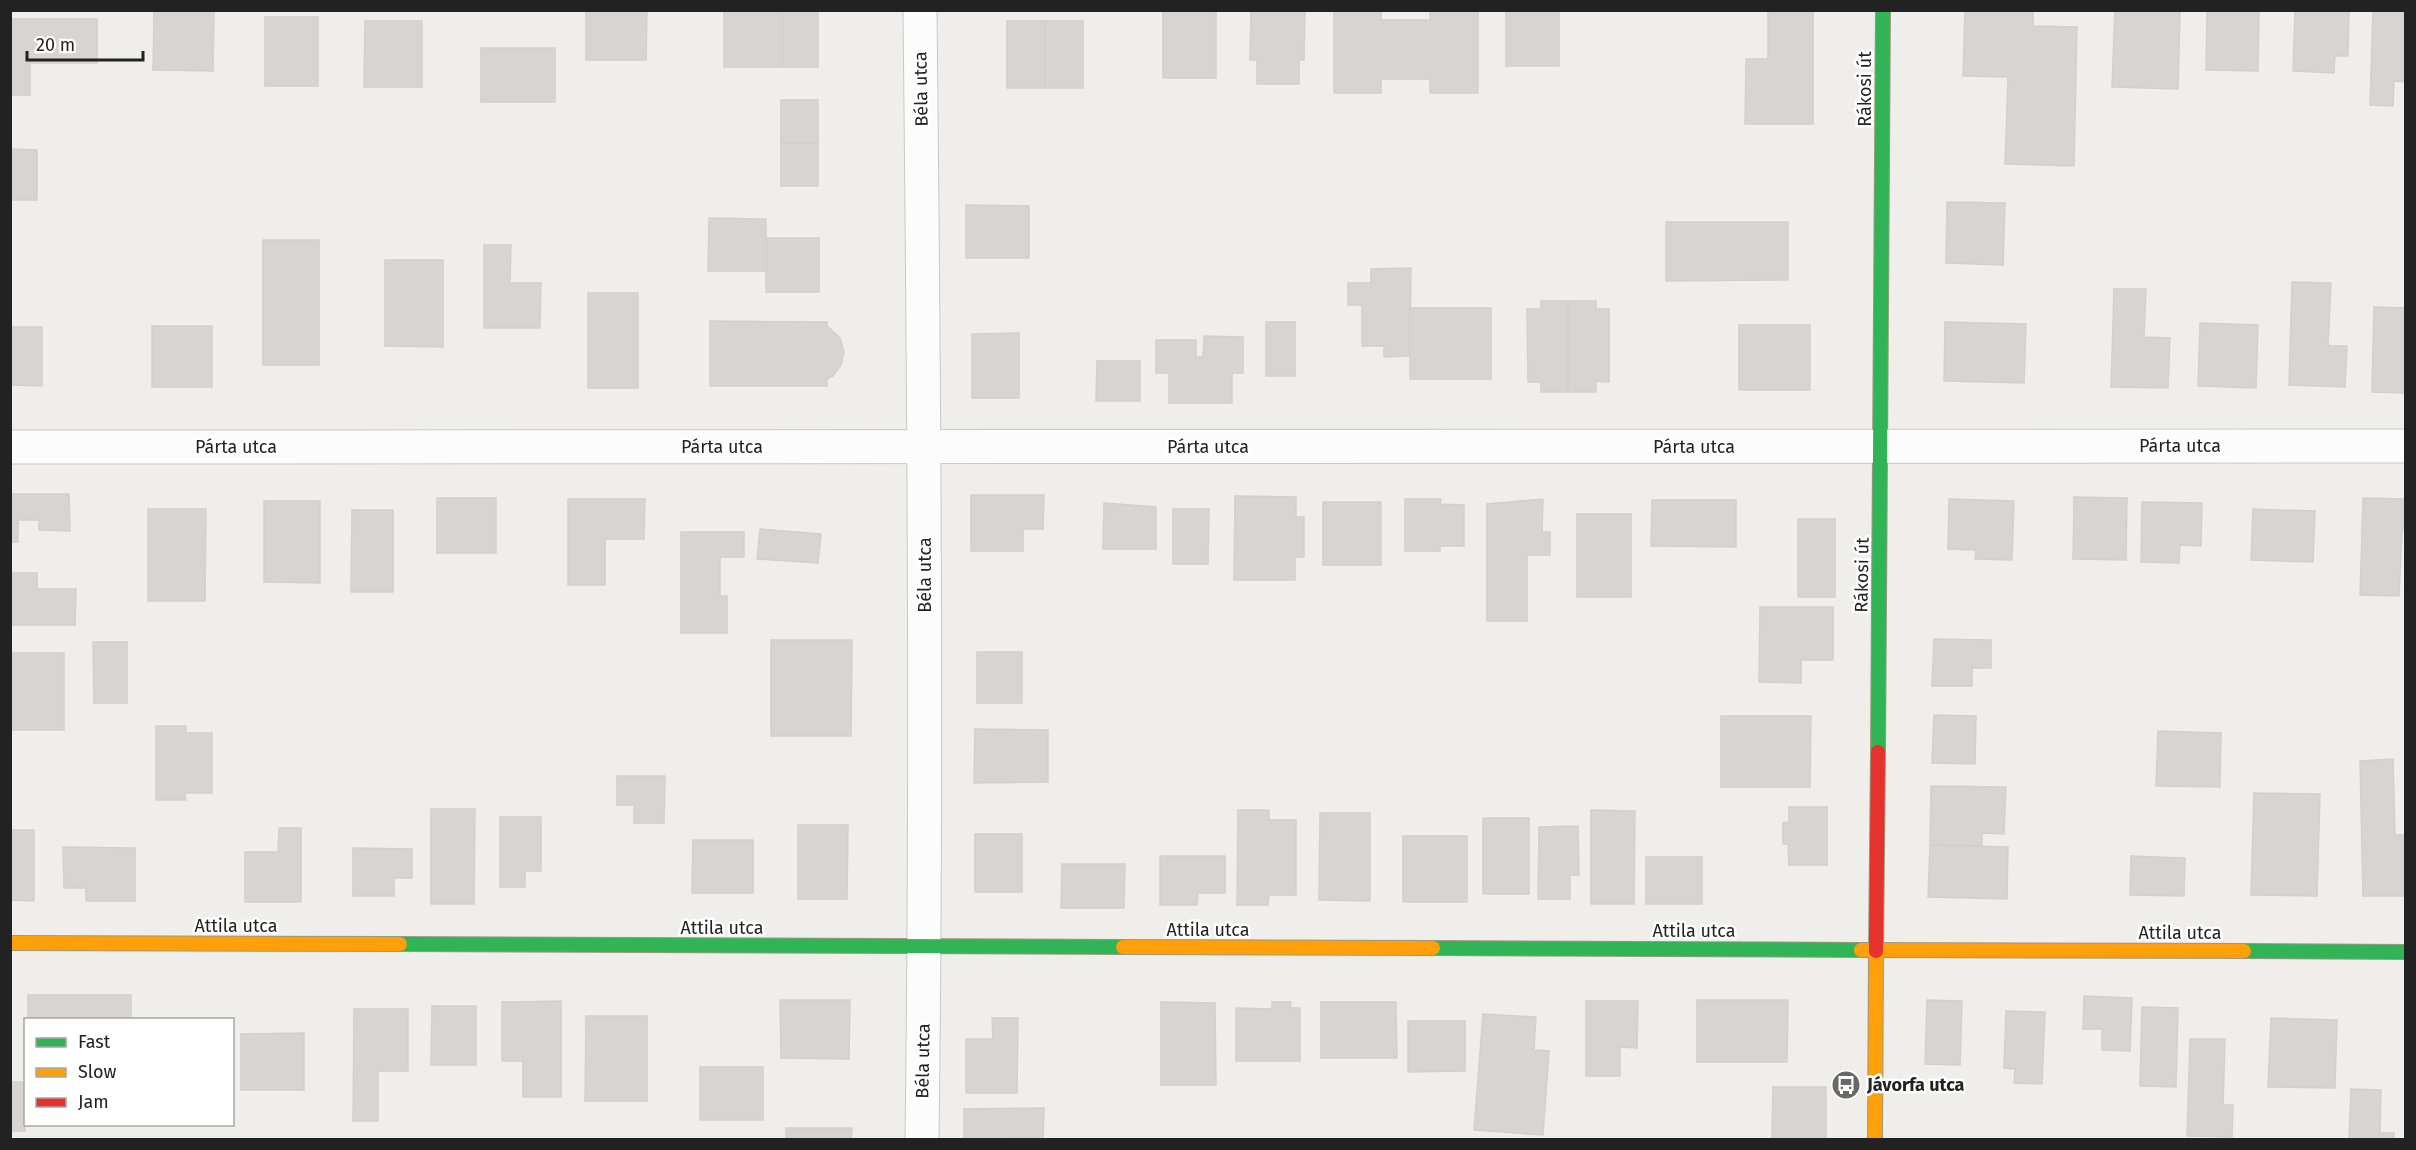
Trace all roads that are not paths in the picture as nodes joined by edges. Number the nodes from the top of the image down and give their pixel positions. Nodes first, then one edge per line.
1 (920, 10) edge
2 (1883, 10) edge
3 (2406, 446) edge
4 (10, 447) edge
5 (925, 447) junction
6 (1881, 447) junction
7 (10, 943) edge
8 (924, 947) junction
9 (1876, 950) junction
10 (2406, 951) edge
11 (922, 1140) edge
12 (1875, 1140) edge

1 - 5 street, Béla utca
2 - 6 street, Rákosi út
3 - 6 street, Párta utca
4 - 5 street, Párta utca
5 - 6 street, Párta utca
5 - 8 street, Béla utca
6 - 9 street, Rákosi út
7 - 8 street, Attila utca
8 - 9 street, Attila utca
8 - 11 street, Béla utca
9 - 10 street, Attila utca
9 - 12 street, Rákosi út

